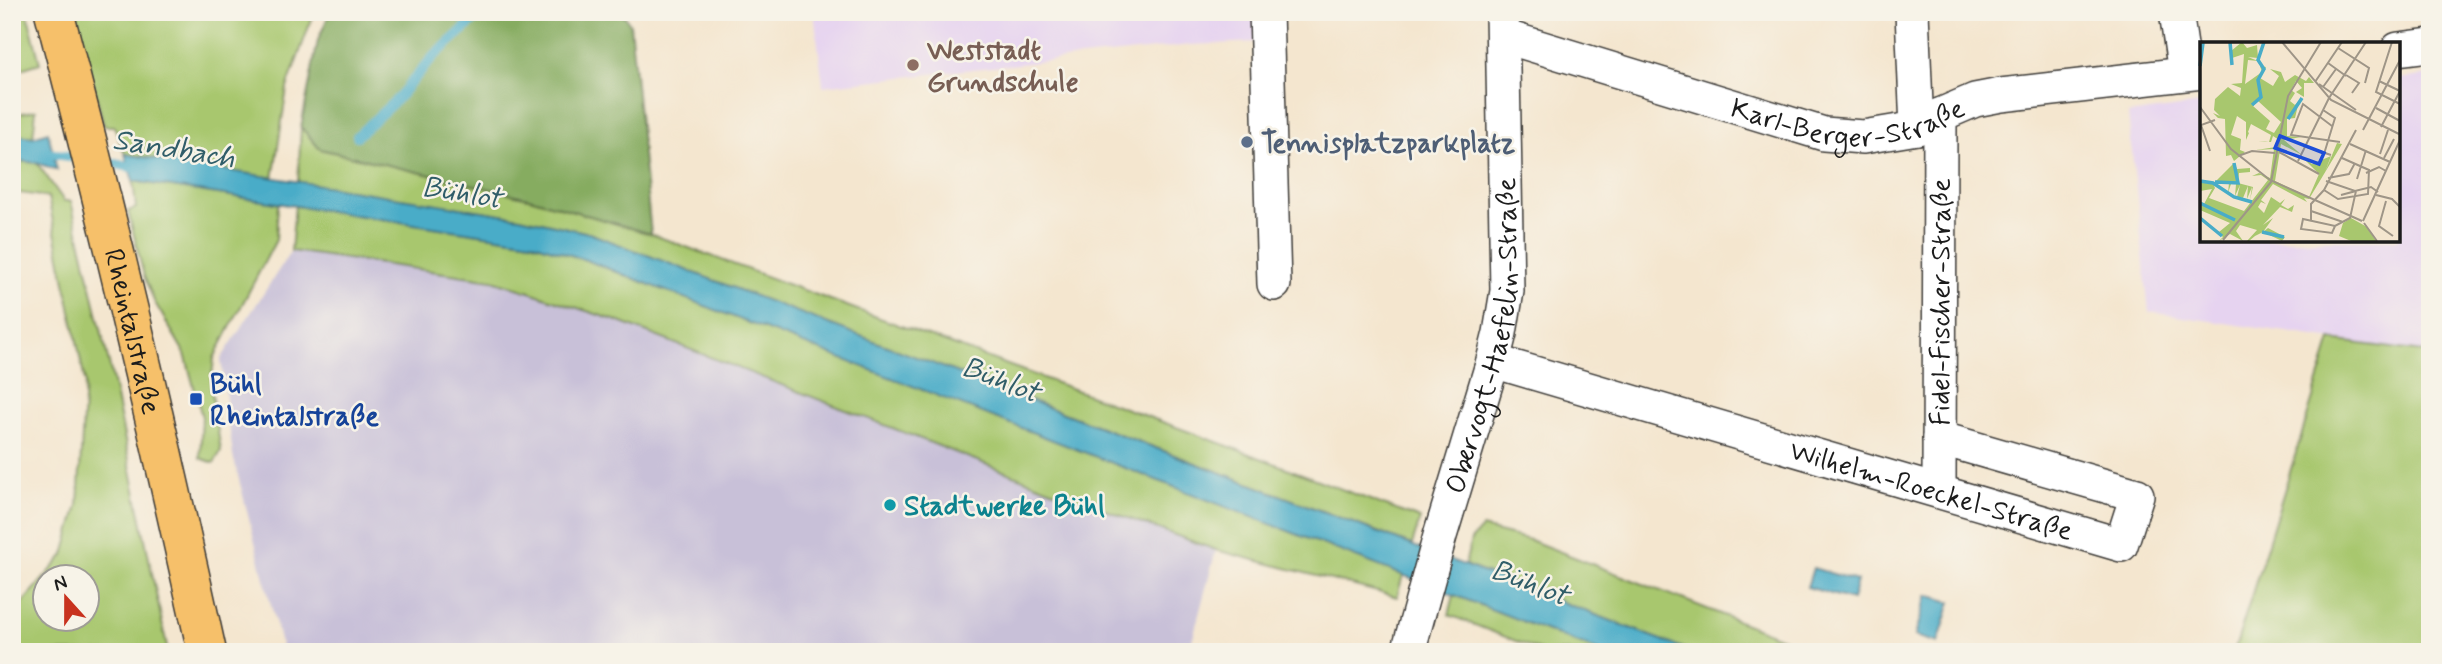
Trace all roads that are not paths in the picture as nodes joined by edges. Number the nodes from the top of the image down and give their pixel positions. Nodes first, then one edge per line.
1 (54, 12) edge
2 (1266, 12) edge
3 (1912, 12) edge
4 (2176, 12) edge
5 (1502, 24) edge
6 (2430, 45) edge
7 (2400, 49) edge
8 (2194, 73) edge
9 (1928, 121) junction
10 (1274, 284) dead end
11 (1493, 361) junction
12 (1939, 438) junction
13 (1939, 491) junction
14 (207, 652) edge
15 (1408, 652) edge

1 - 14 main road, Rheintalstraße
2 - 10 street
3 - 9 street, Fidel-Fischer-Straße
4 - 8 street
5 - 9 street, Karl-Berger-Straße
5 - 11 street, Obervogt-Haefelin-Straße
6 - 7 street
8 - 9 street, Karl-Berger-Straße
9 - 12 street, Fidel-Fischer-Straße
11 - 13 street, Wilhelm-Roeckel-Straße
11 - 15 street, Obervogt-Haefelin-Straße
12 - 13 street, Fidel-Fischer-Straße
12 - 13 street, Wilhelm-Roeckel-Straße

